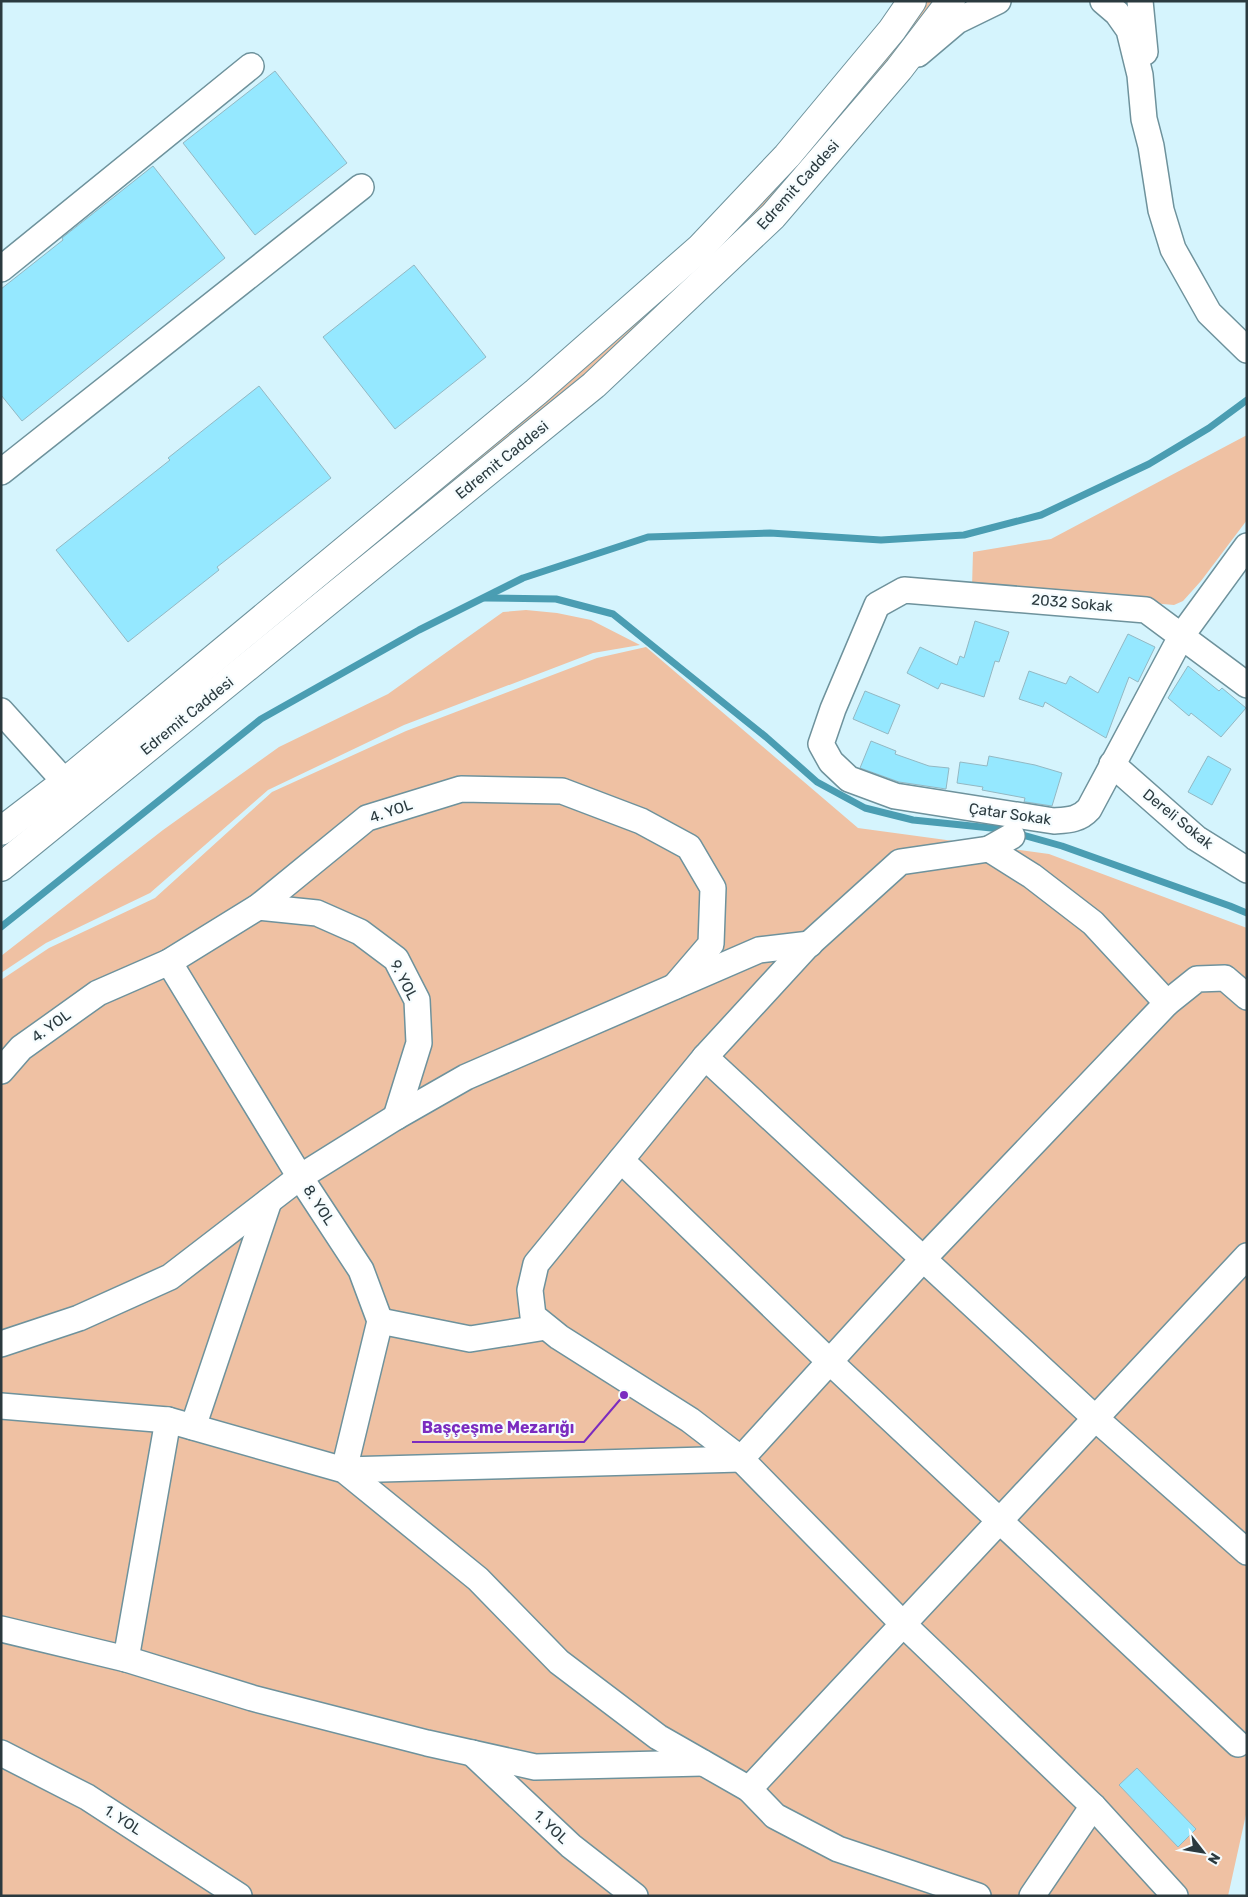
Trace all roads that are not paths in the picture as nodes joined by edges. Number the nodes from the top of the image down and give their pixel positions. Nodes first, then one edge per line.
1 (912, 1) edge
2 (951, 1) edge
3 (998, 1) edge
4 (1102, 1) edge
5 (1140, 1) edge
6 (251, 66) dead end
7 (899, 70) junction
8 (1151, 146) junction
9 (361, 187) dead end
10 (1, 269) edge
11 (1242, 346) edge
12 (1, 472) edge
13 (1247, 546) edge
14 (876, 605) joint
15 (1182, 635) junction
16 (1247, 685) edge
17 (1, 711) edge
18 (1112, 764) junction
19 (65, 782) junction
20 (1, 832) edge
21 (1012, 836) dead end
22 (989, 849) junction
23 (1, 867) edge
24 (1247, 870) edge
25 (258, 907) junction
26 (810, 944) junction
27 (169, 962) junction
28 (675, 986) junction
29 (1247, 997) edge
30 (1167, 1003) junction
31 (705, 1057) junction
32 (1, 1071) edge
33 (396, 1117) junction
34 (621, 1160) junction
35 (300, 1177) junction
36 (269, 1201) junction
37 (1247, 1256) edge
38 (923, 1259) junction
39 (380, 1320) junction
40 (546, 1327) junction
41 (1, 1344) edge
42 (829, 1361) junction
43 (1, 1406) edge
44 (1095, 1418) junction
45 (168, 1420) junction
46 (193, 1427) junction
47 (741, 1460) junction
48 (344, 1470) junction
49 (1000, 1520) junction
50 (1247, 1552) edge
51 (903, 1624) junction
52 (1, 1629) edge
53 (126, 1659) junction
54 (1238, 1744) dead end
55 (1, 1753) edge
56 (472, 1753) junction
57 (703, 1763) junction
58 (749, 1789) junction
59 (1092, 1806) junction
60 (239, 1896) edge
61 (635, 1896) edge
62 (978, 1896) edge
63 (1032, 1896) edge
64 (1175, 1896) edge

1 - 19 highway, Edremit Caddesi
2 - 7 highway, Edremit Caddesi
3 - 7 street
4 - 8 street
5 - 8 street
6 - 10 street
7 - 23 highway, Edremit Caddesi
8 - 11 street
9 - 12 street
13 - 15 street, Çatar Sokak
14 - 15 street, 2032 Sokak
14 - 18 street, Çatar Sokak
15 - 16 street, 2032 Sokak
15 - 18 street, Çatar Sokak
17 - 19 street
18 - 24 street, Dereli Sokak
19 - 20 highway, Edremit Caddesi
21 - 22 street
22 - 26 street
22 - 30 street
25 - 27 street, 4. YOL
25 - 28 street, 4. YOL
25 - 33 street, 9. YOL
26 - 28 street
26 - 31 street
27 - 32 street, 4. YOL
27 - 35 street, 8. YOL
28 - 33 street
29 - 30 street
30 - 38 street
31 - 34 street
31 - 38 street
33 - 35 street
34 - 40 street
34 - 42 street
35 - 36 street
35 - 39 street, 8. YOL
36 - 41 street
36 - 46 street
37 - 44 street
38 - 42 street
38 - 44 street
39 - 40 street
39 - 48 street
40 - 47 street
42 - 47 street
42 - 49 street
43 - 45 street
44 - 49 street
44 - 50 street
45 - 46 street
45 - 53 street
46 - 48 street
47 - 48 street
47 - 51 street
48 - 57 street
49 - 51 street
49 - 54 street
51 - 58 street
51 - 59 street
52 - 53 street
53 - 56 street
55 - 60 street, 1. YOL
56 - 57 street
56 - 61 street, 1. YOL
57 - 58 street
58 - 62 street
59 - 63 street
59 - 64 street

